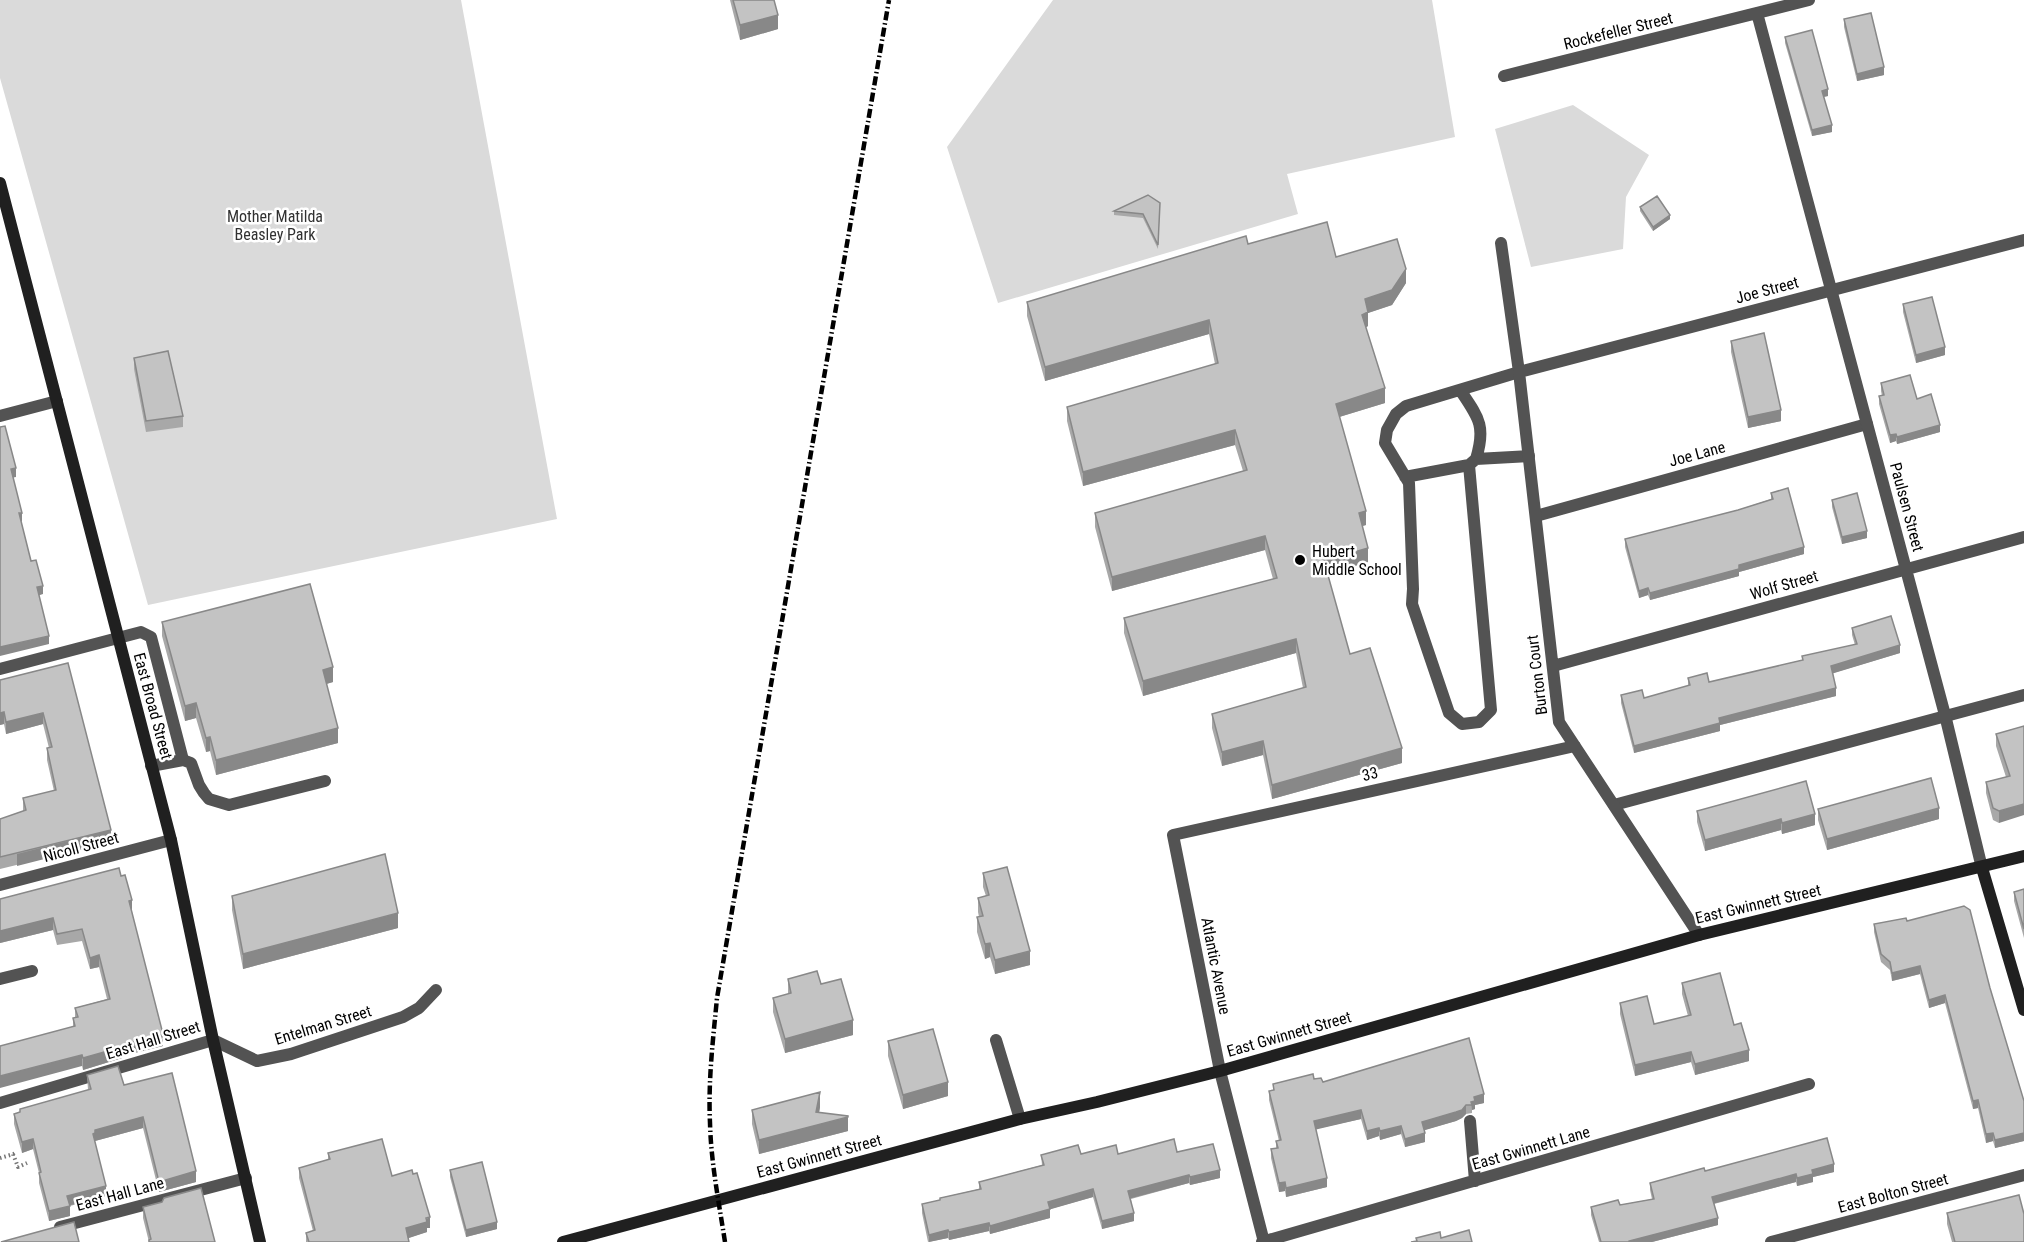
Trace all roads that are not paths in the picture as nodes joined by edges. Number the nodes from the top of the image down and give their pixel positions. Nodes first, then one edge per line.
1 (1809, 0) edge
2 (1757, 13) junction
3 (1504, 76) dead end
4 (0, 183) edge
5 (2024, 240) edge
6 (1501, 243) dead end
7 (1831, 290) junction
8 (1519, 372) junction
9 (1461, 390) junction
10 (57, 401) junction
11 (0, 416) edge
12 (1867, 424) junction
13 (1529, 456) junction
14 (1472, 462) junction
15 (1405, 477) junction
16 (1536, 516) junction
17 (2024, 537) edge
18 (1906, 568) junction
19 (118, 638) junction
20 (1553, 666) junction
21 (0, 669) edge
22 (2024, 695) edge
23 (1945, 716) junction
24 (1575, 746) junction
25 (183, 760) junction
26 (152, 766) junction
27 (325, 781) dead end
28 (1614, 805) junction
29 (1173, 835) joint
30 (171, 840) junction
31 (2024, 856) edge
32 (1982, 868) junction
33 (0, 885) edge
34 (1698, 935) junction
35 (32, 971) dead end
36 (0, 980) edge
37 (436, 990) dead end
38 (2024, 1010) edge
39 (213, 1040) junction
40 (996, 1040) dead end
41 (1220, 1071) junction
42 (1809, 1084) dead end
43 (0, 1103) edge
44 (1020, 1119) junction
45 (1470, 1121) dead end
46 (2024, 1175) edge
47 (246, 1178) junction
48 (1475, 1181) junction
49 (50, 1230) edge
50 (260, 1242) edge
51 (563, 1242) edge
52 (1264, 1242) edge
53 (1771, 1242) edge

1 - 2 street, Rockefeller Street
2 - 3 street, Rockefeller Street
2 - 7 street, Paulsen Street
4 - 10 main road, East Broad Street
5 - 7 street, Joe Street
6 - 8 street, Burton Court
7 - 8 street, Joe Street
7 - 12 street, Paulsen Street
8 - 9 street, Joe Street
8 - 13 street, Burton Court
9 - 14 street
9 - 15 street
10 - 11 street
10 - 19 main road, East Broad Street
12 - 16 street, Joe Lane
12 - 18 street, Paulsen Street
13 - 14 street
13 - 16 street, Burton Court
14 - 15 street
14 - 15 street
16 - 20 street, Burton Court
17 - 18 street, Wolf Street
18 - 20 street, Wolf Street
18 - 23 street, Paulsen Street
19 - 21 street
19 - 25 street
19 - 26 main road, East Broad Street
20 - 24 street, Burton Court
22 - 23 street
23 - 28 street
23 - 32 street, Paulsen Street
24 - 28 street, Burton Court
24 - 29 street, 33
25 - 26 street
25 - 27 street
26 - 30 main road, East Broad Street
28 - 34 street, Burton Court
29 - 41 street, Atlantic Avenue
30 - 33 street, Nicoll Street
30 - 39 main road, East Broad Street
31 - 32 main road, East Gwinnett Street
32 - 34 main road, East Gwinnett Street
32 - 38 main road, Paulsen Street
34 - 41 main road, East Gwinnett Street
35 - 36 street
37 - 39 street, Entelman Street
39 - 43 street, East Hall Street
39 - 47 main road, East Broad Street
40 - 44 street
41 - 44 main road, East Gwinnett Street
41 - 52 street, Atlantic Avenue
42 - 48 street, East Gwinnett Lane
44 - 51 main road, East Gwinnett Street
45 - 48 street
46 - 53 street, East Bolton Street
47 - 49 street, East Hall Lane
47 - 50 main road, East Broad Street
48 - 52 street, East Gwinnett Lane

